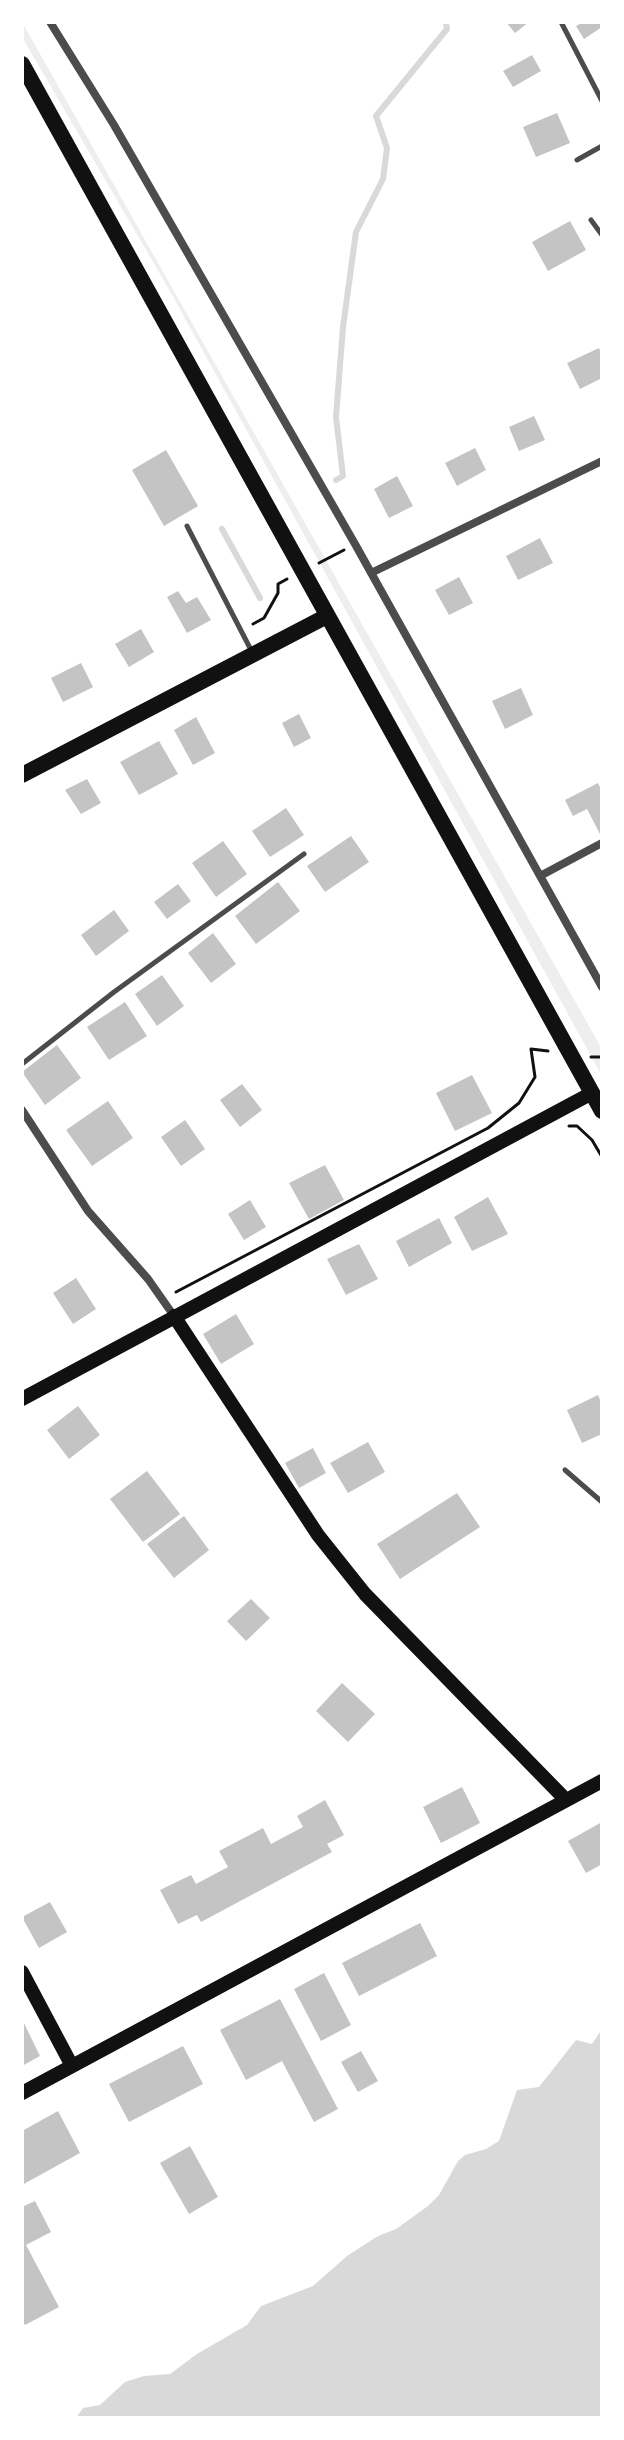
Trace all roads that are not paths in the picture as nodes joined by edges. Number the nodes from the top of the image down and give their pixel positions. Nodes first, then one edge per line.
1 (50, 22) edge
2 (561, 22) edge
3 (22, 64) edge
4 (602, 101) edge
5 (602, 146) edge
6 (577, 160) dead end
7 (591, 220) dead end
8 (602, 235) edge
9 (602, 461) edge
10 (187, 526) dead end
11 (371, 573) junction
12 (327, 616) junction
13 (254, 654) junction
14 (22, 775) edge
15 (602, 843) edge
16 (304, 854) dead end
17 (540, 876) junction
18 (602, 987) edge
19 (22, 1064) edge
20 (592, 1093) junction
21 (22, 1110) edge
22 (602, 1111) edge
23 (174, 1316) junction
24 (22, 1399) edge
25 (565, 1470) dead end
26 (602, 1502) edge
27 (602, 1781) edge
28 (566, 1800) junction
29 (22, 1972) edge
30 (72, 2066) junction
31 (22, 2093) edge

1 - 11 street
2 - 4 lane
3 - 12 main road
5 - 6 lane
7 - 8 lane
9 - 11 street
10 - 13 lane
11 - 17 street
12 - 13 main road
12 - 20 main road
13 - 14 main road
15 - 17 street
16 - 19 lane
17 - 18 street
20 - 22 main road
20 - 23 main road
21 - 23 street
23 - 24 main road
23 - 28 main road
25 - 26 lane
27 - 28 main road
28 - 30 main road
29 - 30 main road
30 - 31 main road

